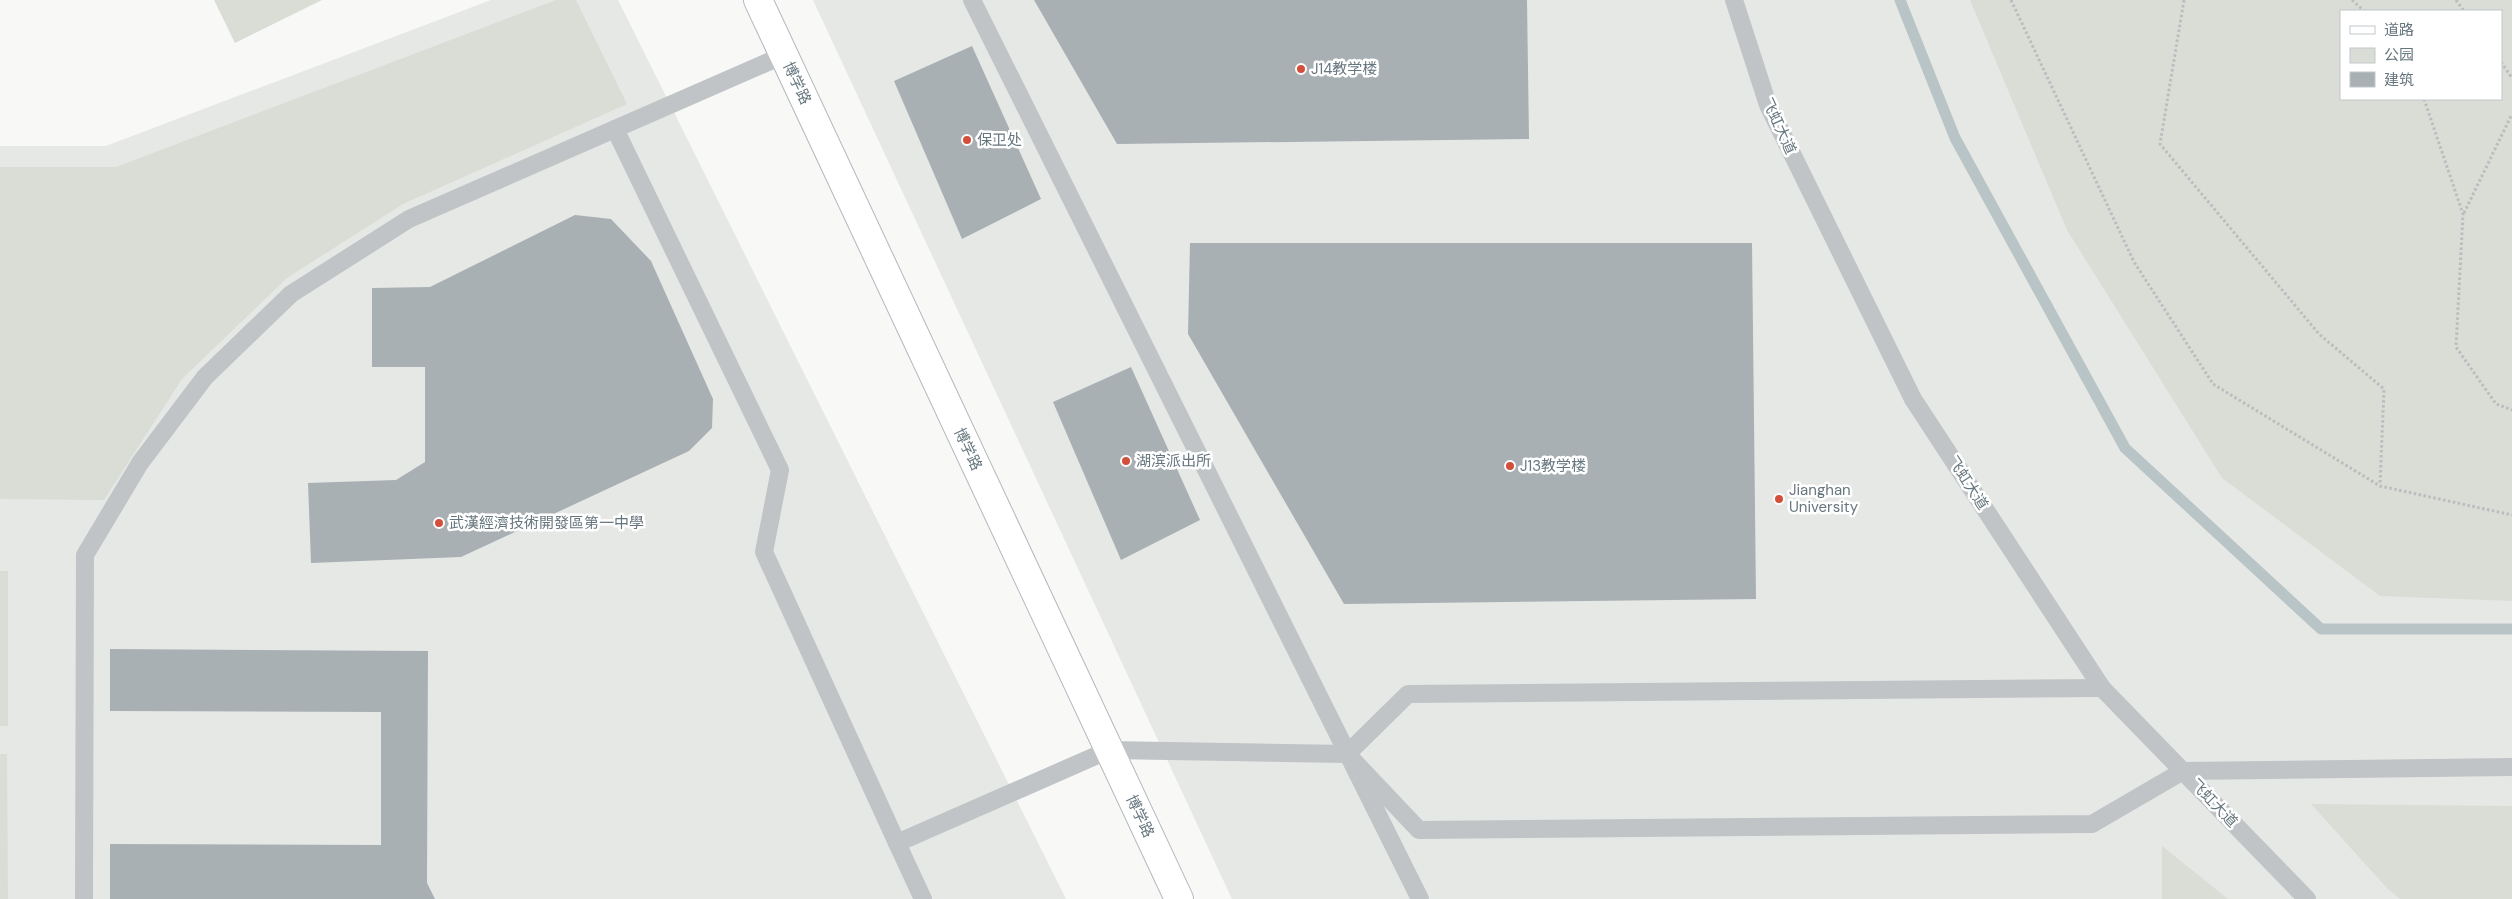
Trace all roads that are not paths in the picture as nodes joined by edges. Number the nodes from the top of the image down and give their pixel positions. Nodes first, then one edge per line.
1 (758, 0) edge
2 (972, 0) edge
3 (1734, 0) edge
4 (784, 54) junction
5 (614, 129) junction
6 (2102, 688) junction
7 (1109, 750) junction
8 (1347, 754) junction
9 (2512, 768) edge
10 (2183, 771) junction
11 (897, 843) junction
12 (84, 899) edge
13 (923, 899) edge
14 (1179, 899) edge
15 (1420, 899) edge
16 (2307, 899) edge

1 - 4 street, 博学路
2 - 8 lane
3 - 6 lane, 飞虹大道
4 - 5 lane
4 - 7 street, 博学路
5 - 11 lane
5 - 12 lane
6 - 8 lane
6 - 10 lane, 飞虹大道
7 - 8 lane
7 - 11 lane
7 - 14 street, 博学路
8 - 10 lane
8 - 15 lane
9 - 10 lane
10 - 16 lane, 飞虹大道
11 - 13 lane

